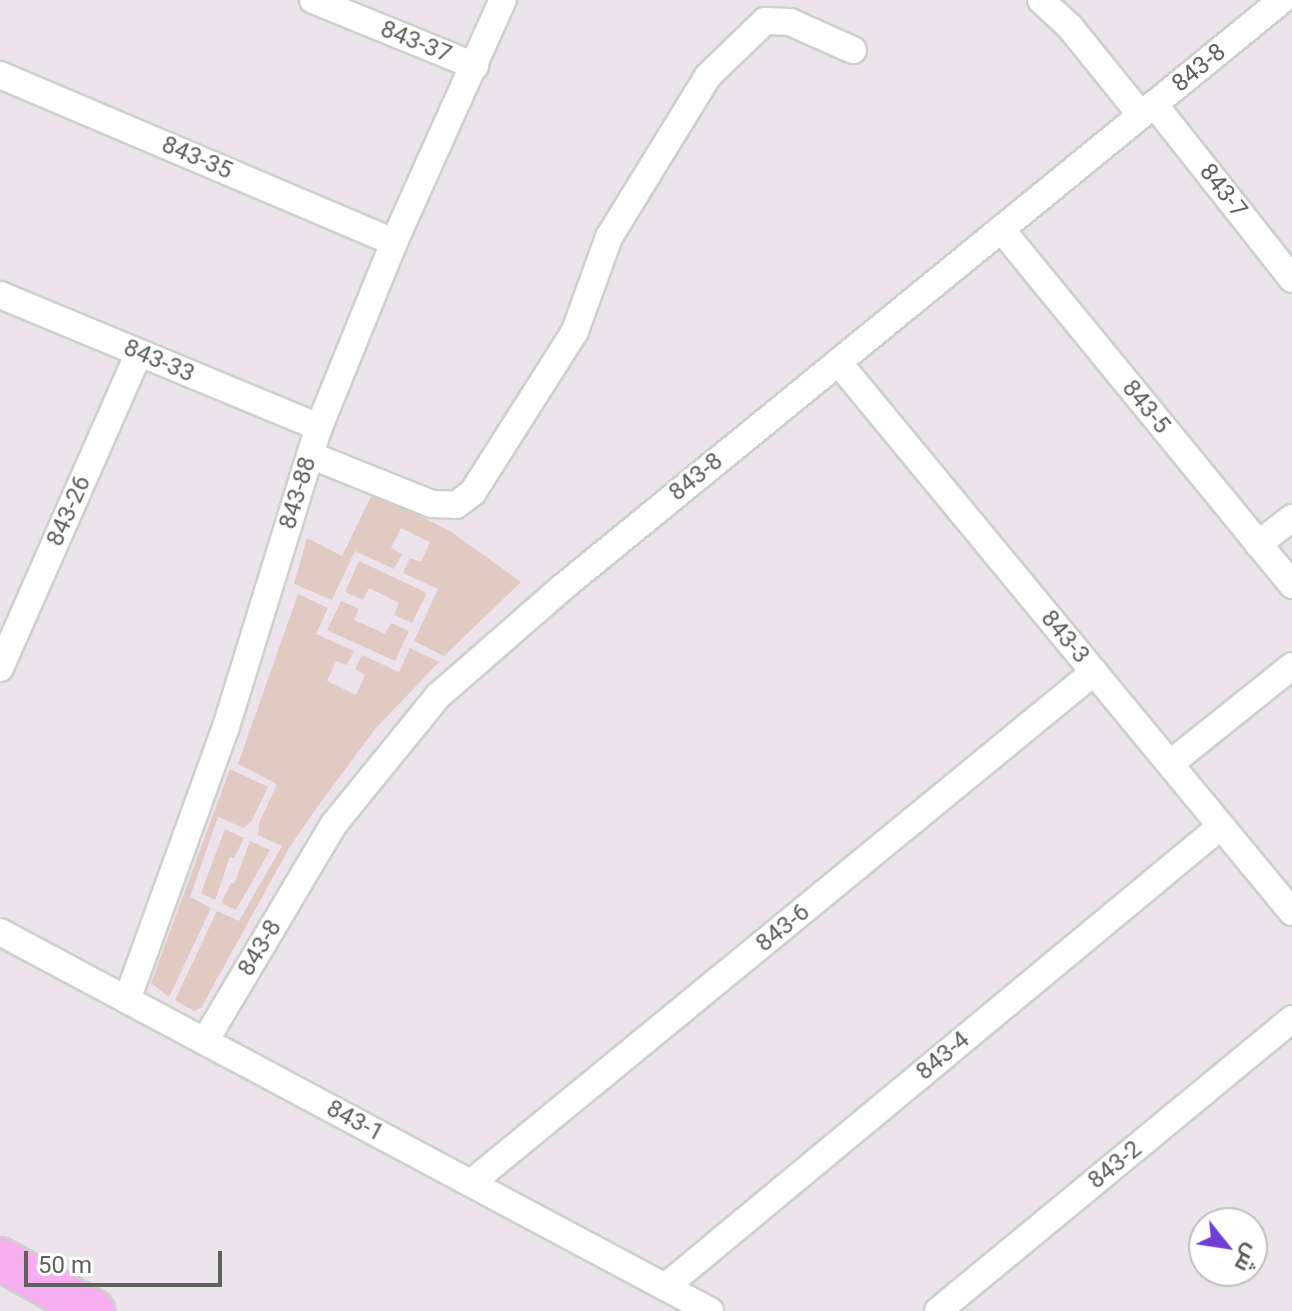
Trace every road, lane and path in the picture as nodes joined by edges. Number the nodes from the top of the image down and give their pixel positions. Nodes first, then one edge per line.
1 (313, 0) edge
2 (503, 0) edge
3 (1041, 0) edge
4 (1282, 0) edge
5 (853, 50) dead end
6 (475, 66) junction
7 (0, 75) edge
8 (1148, 110) junction
9 (1001, 229) junction
10 (394, 242) junction
11 (1292, 279) edge
12 (0, 295) edge
13 (139, 353) junction
14 (838, 362) junction
15 (319, 427) junction
16 (310, 455) junction
17 (1292, 518) edge
18 (1258, 544) junction
19 (1292, 585) edge
20 (1292, 666) edge
21 (0, 668) edge
22 (1094, 672) junction
23 (1171, 763) junction
24 (1221, 826) junction
25 (1292, 912) edge
26 (0, 932) edge
27 (127, 1000) junction
28 (1292, 1019) edge
29 (205, 1041) junction
30 (471, 1183) junction
31 (0, 1259) edge
32 (665, 1287) junction
33 (93, 1311) edge
34 (710, 1311) edge
35 (938, 1311) edge

1 - 6 street, 843-37
2 - 6 street, 843-88
3 - 8 street, 843-7
4 - 8 street, 843-8
5 - 16 street
6 - 10 street, 843-88
7 - 10 street, 843-35
8 - 9 street, 843-8
8 - 11 street, 843-7
9 - 14 street, 843-8
9 - 18 street, 843-5
10 - 15 street, 843-88
12 - 13 street, 843-33
13 - 15 street, 843-33
13 - 21 street, 843-26
14 - 22 street, 843-3
14 - 29 street, 843-8
15 - 16 street, 843-88
16 - 27 street, 843-88
17 - 18 street
18 - 19 street, 843-5
20 - 23 street
22 - 23 street, 843-3
22 - 30 street, 843-6
23 - 24 street, 843-3
24 - 25 street, 843-3
24 - 32 street, 843-4
26 - 27 street, 843-1
27 - 29 street, 843-1
28 - 35 street, 843-2
29 - 30 street, 843-1
30 - 32 street, 843-1
31 - 33 main road
32 - 34 street, 843-1

